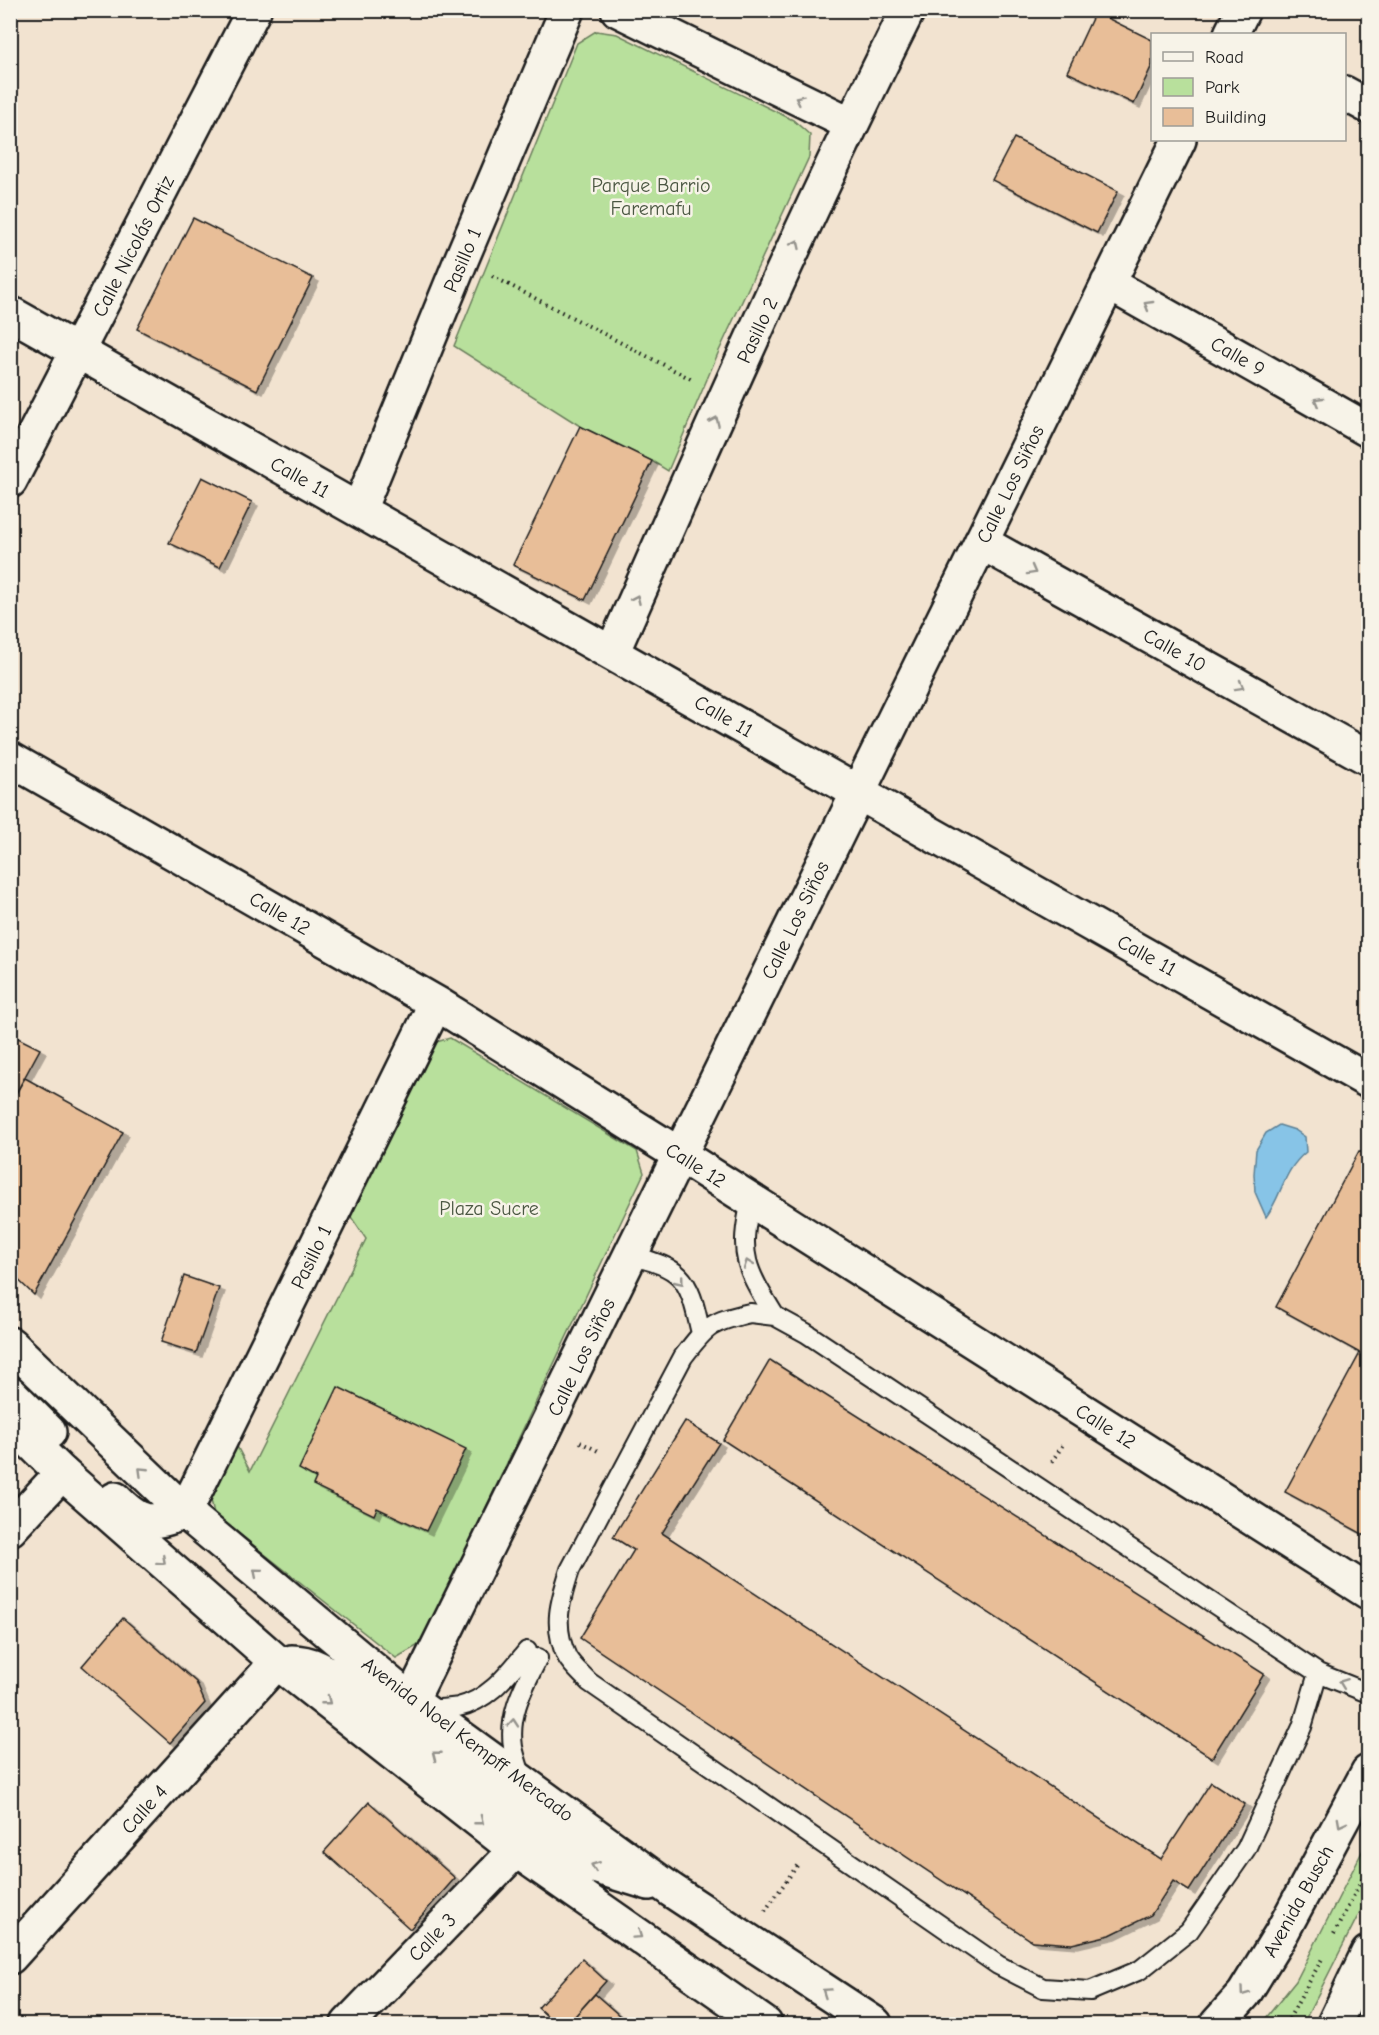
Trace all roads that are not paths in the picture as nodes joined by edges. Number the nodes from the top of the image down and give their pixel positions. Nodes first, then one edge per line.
1 (254, 10) edge
2 (567, 10) edge
3 (618, 10) edge
4 (908, 10) edge
5 (1346, 94) edge
6 (1368, 106) edge
7 (851, 124) junction
8 (1179, 141) edge
9 (1108, 283) junction
10 (10, 313) edge
11 (78, 351) junction
12 (1368, 430) edge
13 (10, 481) edge
14 (359, 510) junction
15 (981, 542) junction
16 (612, 653) junction
17 (1368, 758) edge
18 (10, 759) edge
19 (858, 792) junction
20 (436, 1003) junction
21 (1368, 1081) edge
22 (680, 1155) junction
23 (751, 1201) junction
24 (631, 1255) junction
25 (775, 1316) junction
26 (701, 1333) junction
27 (10, 1344) edge
28 (10, 1393) edge
29 (10, 1422) edge
30 (62, 1473) junction
31 (185, 1512) junction
32 (10, 1529) edge
33 (1368, 1592) edge
34 (277, 1662) junction
35 (1318, 1673) junction
36 (1368, 1693) edge
37 (418, 1706) junction
38 (1368, 1772) edge
39 (522, 1780) junction
40 (516, 1850) junction
41 (671, 1890) junction
42 (1368, 1953) edge
43 (10, 1957) edge
44 (348, 2025) edge
45 (765, 2025) edge
46 (875, 2025) edge
47 (1217, 2025) edge
48 (1334, 2025) edge

1 - 11 street, Calle Nicolás Ortiz
2 - 14 street, Pasillo 1
7 -> 3 street
4 - 7 street, Pasillo 2
5 - 6 street
16 -> 7 street, Pasillo 2
8 - 9 street, Calle Los Siños
12 -> 9 street, Calle 9
9 - 15 street, Calle Los Siños
10 - 11 street, Calle 11
11 - 13 street, Calle Nicolás Ortiz
11 - 14 street, Calle 11
14 - 16 street, Calle 11
15 -> 17 street, Calle 10
15 - 19 street, Calle Los Siños
16 - 19 street, Calle 11
18 - 20 street, Calle 12
19 - 21 street, Calle 11
19 - 22 street, Calle Los Siños
20 - 22 street, Calle 12
20 - 31 street, Pasillo 1
22 - 23 street, Calle 12
22 - 24 street, Calle Los Siños
25 -> 23 lane
23 - 33 street, Calle 12
24 -> 26 lane
24 - 37 street, Calle Los Siños
25 - 26 lane
25 - 35 lane
26 - 35 lane
31 -> 27 street, Avenida Noel Kempff Mercado
28 - 31 street
29 - 30 street
30 - 32 street
30 -> 34 street
37 -> 31 street, Avenida Noel Kempff Mercado
34 -> 40 street
41 -> 34 street
34 - 43 street, Calle 4
36 -> 35 lane
37 - 39 street, Avenida Noel Kempff Mercado
39 -> 37 lane
38 -> 47 street, Avenida Busch
39 - 41 street, Avenida Noel Kempff Mercado
40 - 44 street, Calle 3
40 -> 45 street
46 -> 41 street, Avenida Noel Kempff Mercado
42 - 48 street

